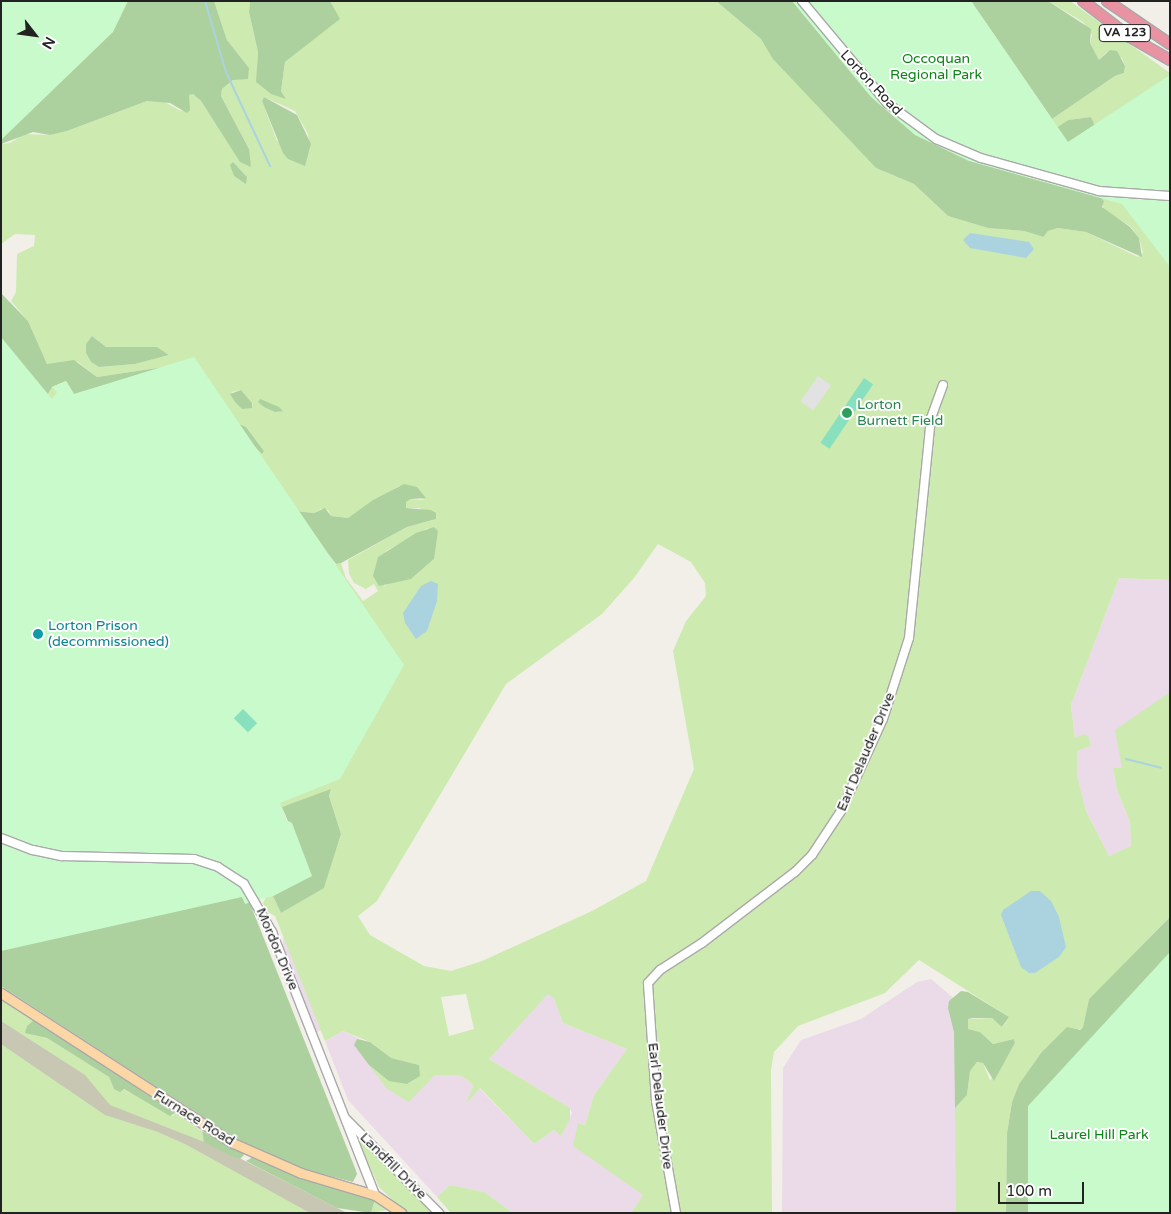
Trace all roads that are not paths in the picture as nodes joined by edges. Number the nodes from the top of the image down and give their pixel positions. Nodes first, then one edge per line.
1 (802, 1) edge
2 (1083, 1) edge
3 (1108, 1) edge
4 (1170, 44) edge
5 (1170, 60) edge
6 (1170, 196) edge
7 (943, 385) dead end
8 (1, 838) edge
9 (1, 993) edge
10 (346, 1119) junction
11 (375, 1195) junction
12 (402, 1213) edge
13 (439, 1213) edge
14 (676, 1213) edge

1 - 6 street, Lorton Road
2 - 5 highway, VA 123
3 - 4 highway, VA 123
7 - 14 street, Earl Delauder Drive
8 - 10 street, Mordor Drive
9 - 11 main road, Furnace Road
10 - 11 street, Mordor Drive
10 - 13 street, Landfill Drive
11 - 12 main road, Furnace Road

